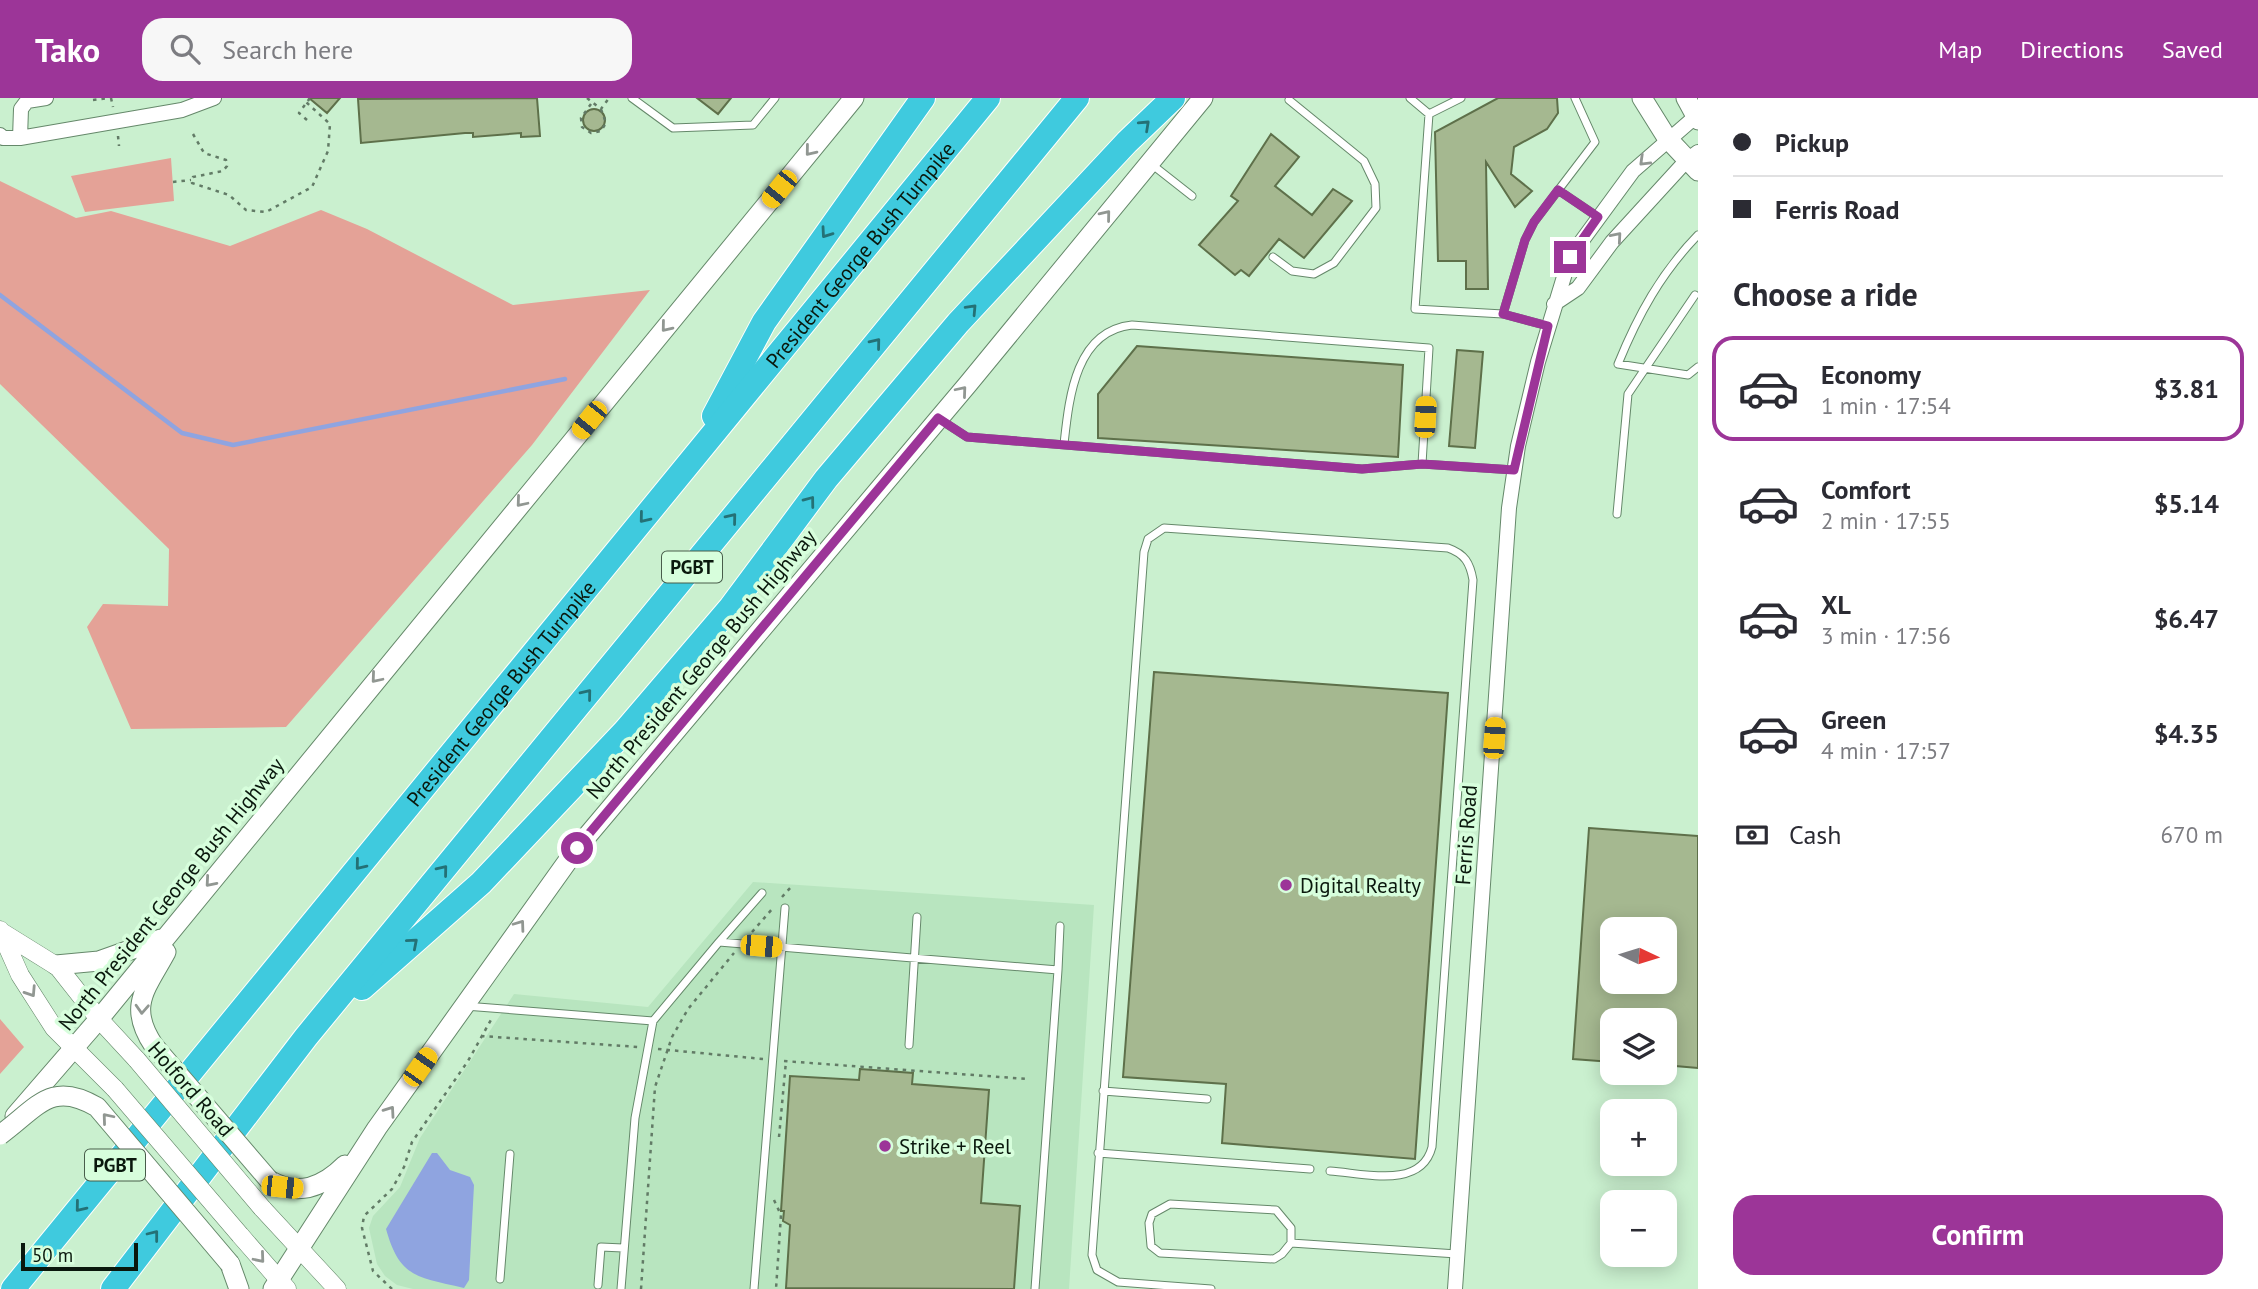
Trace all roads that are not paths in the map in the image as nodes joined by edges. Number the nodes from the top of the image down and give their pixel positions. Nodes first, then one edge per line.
1 (46, 98) edge
2 (632, 98) edge
3 (775, 98) edge
4 (854, 98) edge
5 (923, 98) edge
6 (989, 98) edge
7 (1077, 98) edge
8 (1173, 98) edge
9 (1203, 98) edge
10 (1410, 98) edge
11 (1461, 98) edge
12 (1575, 98) edge
13 (1642, 98) edge
14 (1686, 98) edge
15 (208, 99) edge
16 (1289, 99) edge
17 (1429, 114) junction
18 (1697, 118) edge
19 (0, 135) edge
20 (20, 138) junction
21 (1667, 138) junction
22 (1694, 161) edge
23 (1149, 163) junction
24 (1558, 190) junction
25 (1192, 195) dead end
26 (1598, 217) junction
27 (1698, 235) edge
28 (1273, 257) dead end
29 (1695, 295) dead end
30 (1554, 304) junction
31 (1503, 314) junction
32 (1548, 326) junction
33 (1698, 367) edge
34 (1644, 368) junction
35 (938, 418) junction
36 (1064, 444) junction
37 (1422, 464) junction
38 (688, 466) junction
39 (1514, 470) junction
40 (1617, 514) dead end
41 (762, 893) dead end
42 (192, 904) junction
43 (785, 908) dead end
44 (917, 917) dead end
45 (1060, 926) dead end
46 (0, 930) edge
47 (165, 937) junction
48 (719, 942) junction
49 (781, 947) junction
50 (915, 958) junction
51 (56, 965) junction
52 (1058, 970) junction
53 (463, 1006) junction
54 (99, 1019) junction
55 (653, 1021) junction
56 (306, 1037) junction
57 (909, 1045) dead end
58 (75, 1048) junction
59 (1103, 1091) junction
60 (1207, 1099) dead end
61 (0, 1134) edge
62 (370, 1140) junction
63 (1098, 1153) junction
64 (510, 1154) dead end
65 (1310, 1169) dead end
66 (1330, 1171) dead end
67 (1291, 1243) junction
68 (623, 1248) junction
69 (298, 1250) junction
70 (1458, 1254) junction
71 (500, 1279) dead end
72 (597, 1285) dead end
73 (280, 1286) edge
74 (1120, 1286) edge
75 (13, 1289) edge
76 (113, 1289) edge
77 (239, 1289) edge
78 (337, 1289) edge
79 (621, 1289) edge
80 (754, 1289) edge
81 (1035, 1289) edge
82 (1211, 1289) edge
83 (1455, 1289) edge

1 - 20 street
2 - 3 lane
4 -> 42 main road, North President George Bush Highway
5 -> 38 highway
6 - 38 highway, President George Bush Turnpike / PGBT
56 -> 7 highway, PGBT
56 -> 8 highway
9 - 23 main road, North President George Bush Highway
10 - 17 lane
11 - 17 lane
12 - 24 lane
13 - 21 main road
14 - 18 main road
15 - 20 street
16 - 28 lane
17 - 31 lane
18 - 21 street, Ferris Road
19 - 20 street
21 - 22 main road
21 -> 26 street, Ferris Road
30 -> 22 street
23 - 25 lane
35 -> 23 main road, North President George Bush Highway
24 - 26 lane
24 - 31 lane
26 - 30 street, Ferris Road
27 - 34 lane
29 - 34 lane
30 - 32 street, Ferris Road
31 - 32 lane
32 - 39 street, Ferris Road
33 - 34 lane
34 - 40 lane
35 - 36 lane
53 -> 35 main road, North President George Bush Highway
36 - 37 lane
36 - 37 lane
37 - 39 lane
38 -> 75 highway, President George Bush Turnpike / PGBT
39 - 70 street, Ferris Road
41 - 48 lane
42 - 47 main road, North President George Bush Highway
42 -> 62 main road, bridge
43 - 49 lane
44 - 50 lane
45 - 52 lane
46 - 51 street, Holford Road
46 -> 58 street, Holford Road
47 - 51 main road
47 - 54 main road, North President George Bush Highway
48 - 49 lane
48 - 55 lane
49 - 50 lane
49 - 80 lane
50 - 52 lane
50 - 57 lane
51 - 54 street, Holford Road
52 - 81 lane
53 - 55 lane
62 -> 53 main road, North President George Bush Highway
54 - 58 main road, North President George Bush Highway
54 - 69 street, Holford Road, bridge
55 - 68 lane
76 -> 56 highway, PGBT
58 - 61 main road, North President George Bush Highway
58 -> 73 street, Holford Road, bridge
59 - 60 lane
59 - 63 lane
59 - 66 lane
77 -> 61 main road, bridge
62 - 69 main road, North President George Bush Highway
63 - 65 lane
63 - 74 lane
64 - 71 lane
67 - 67 lane
67 - 70 lane
68 - 72 lane
68 - 79 lane
69 - 73 main road, North President George Bush Highway
69 - 78 street, Holford Road
70 - 83 street, Ferris Road
74 - 82 lane

